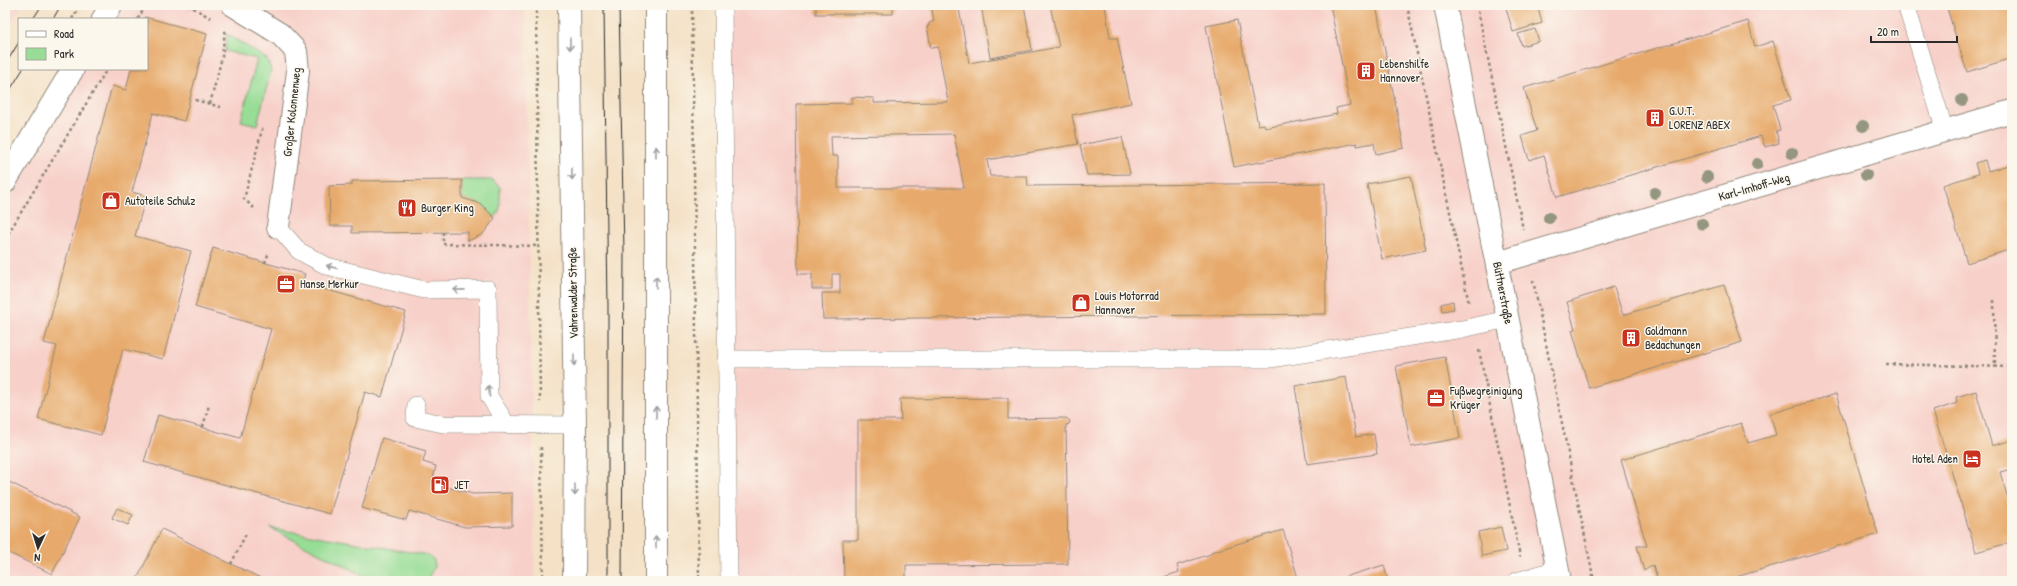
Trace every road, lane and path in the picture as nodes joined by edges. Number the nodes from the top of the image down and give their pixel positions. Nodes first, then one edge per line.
1 (80, 5) edge
2 (111, 5) edge
3 (146, 5) edge
4 (188, 5) edge
5 (234, 5) edge
6 (536, 5) edge
7 (569, 5) edge
8 (656, 5) edge
9 (692, 5) edge
10 (723, 5) edge
11 (1407, 5) edge
12 (1445, 5) edge
13 (1477, 5) edge
14 (1906, 5) edge
15 (73, 18) edge
16 (104, 18) edge
17 (139, 18) edge
18 (213, 20) dead end
19 (232, 31) dead end
20 (72, 70) edge
21 (106, 70) edge
22 (195, 100) dead end
23 (210, 104) junction
24 (221, 107) dead end
25 (2012, 111) edge
26 (264, 124) dead end
27 (1946, 131) junction
28 (5, 182) edge
29 (278, 228) junction
30 (443, 232) dead end
31 (5, 239) edge
32 (540, 246) junction
33 (1528, 254) junction
34 (1497, 263) junction
35 (1994, 300) dead end
36 (1508, 319) junction
37 (1474, 326) junction
38 (726, 359) junction
39 (1886, 364) dead end
40 (1995, 367) junction
41 (2012, 367) edge
42 (209, 405) dead end
43 (416, 405) dead end
44 (507, 425) junction
45 (540, 425) junction
46 (575, 425) junction
47 (203, 427) dead end
48 (246, 534) dead end
49 (231, 564) dead end
50 (1559, 575) edge
51 (1521, 580) edge
52 (543, 581) edge
53 (574, 581) edge
54 (656, 581) edge
55 (699, 581) edge
56 (729, 581) edge
57 (1594, 581) edge

1 - 15 path
2 - 16 street
3 - 17 path
4 - 18 path
5 - 29 street, Großer Kolonnenweg
6 - 32 path
7 -> 46 street, Vahrenwalder Straße
54 -> 8 street
9 - 55 path
10 - 38 lane
11 - 37 path
12 - 34 street, Büttnerstraße
13 - 33 path
14 - 27 lane
19 - 23 path
20 - 28 street
21 - 31 path
22 - 23 path
23 - 24 path
25 - 27 street, Karl-Imhoff-Weg
26 - 29 path
27 - 33 street, Karl-Imhoff-Weg
44 -> 29 lane
30 - 32 path
32 - 45 path
33 - 34 street, Karl-Imhoff-Weg
33 - 57 path
34 - 36 street, Büttnerstraße
35 - 40 path
36 - 37 lane
36 - 50 street, Büttnerstraße
37 - 38 lane
37 - 51 path
38 - 56 lane
39 - 40 path
40 - 41 path
42 - 47 path
43 - 44 lane
44 - 45 lane
45 - 46 lane
45 - 52 path
46 -> 53 street, Vahrenwalder Straße
48 - 49 path
50 - 51 lane

